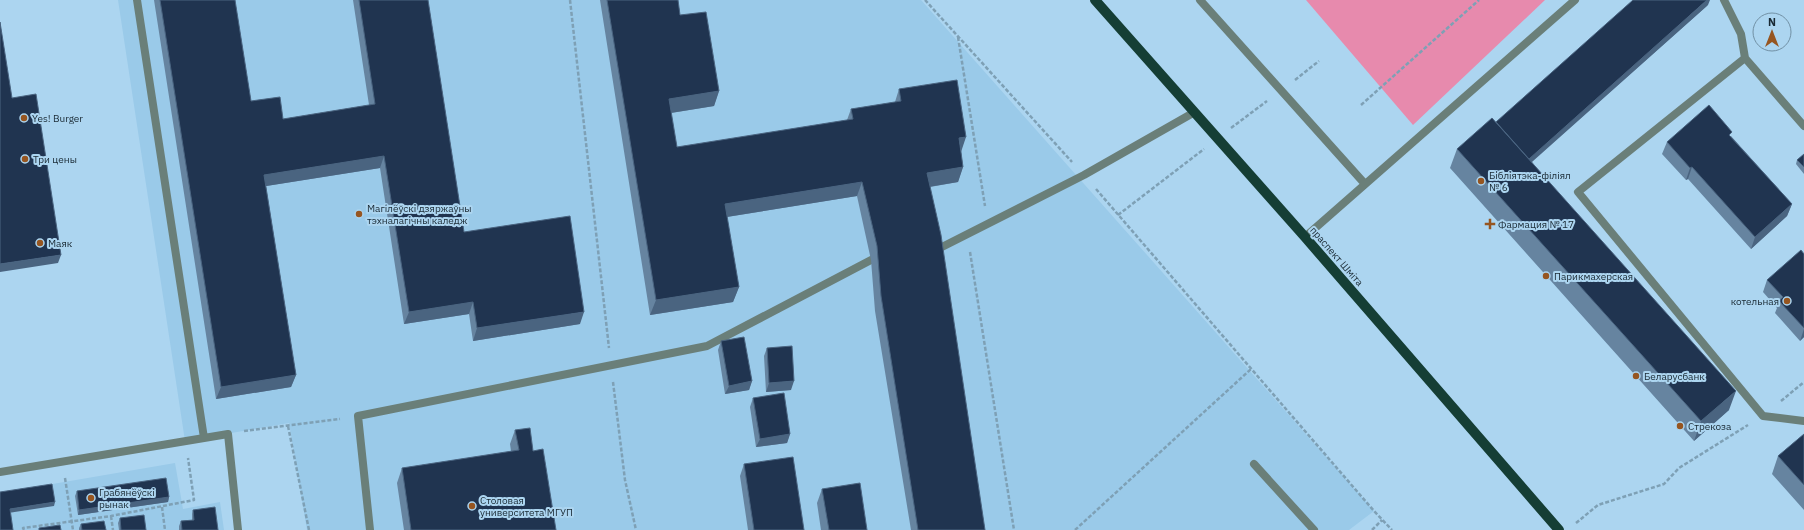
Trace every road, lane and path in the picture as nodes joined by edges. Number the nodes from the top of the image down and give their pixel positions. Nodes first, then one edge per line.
1 (137, 0) edge
2 (570, 0) edge
3 (925, 0) edge
4 (1095, 0) edge
5 (1200, 0) edge
6 (1479, 0) edge
7 (1575, 0) edge
8 (1724, 0) edge
9 (958, 37) junction
10 (1744, 58) junction
11 (1361, 105) dead end
12 (1193, 112) junction
13 (1804, 126) edge
14 (1084, 175) junction
15 (1365, 184) junction
16 (988, 224) junction
17 (967, 234) junction
18 (1305, 237) junction
19 (936, 250) edge
20 (871, 260) dead end
21 (611, 365) junction
22 (1251, 369) junction
23 (1804, 382) edge
24 (358, 416) junction
25 (1763, 416) junction
26 (1804, 421) edge
27 (288, 426) junction
28 (228, 434) junction
29 (204, 438) junction
30 (185, 440) junction
31 (63, 461) junction
32 (1254, 464) dead end
33 (0, 472) edge
34 (162, 507) junction
35 (111, 516) junction
36 (1382, 520) junction
37 (71, 521) junction
38 (1572, 526) dead end
39 (24, 530) edge
40 (73, 530) edge
41 (113, 530) edge
42 (165, 530) edge
43 (238, 530) edge
44 (309, 530) edge
45 (370, 530) edge
46 (636, 530) edge
47 (1014, 530) edge
48 (1075, 530) edge
49 (1314, 530) edge
50 (1372, 530) edge
51 (1392, 530) edge
52 (1559, 530) edge

1 - 29 lane
2 - 21 path
3 - 9 path
4 - 12 main road, праспект Шміта
5 - 15 lane
6 - 11 path
7 - 15 lane
8 - 10 lane
9 - 14 path
9 - 16 path
10 - 13 lane
10 - 25 lane
12 - 14 lane
12 - 18 main road, праспект Шміта
14 - 16 lane
14 - 22 path
15 - 18 lane
16 - 17 lane
17 - 19 lane
17 - 47 path
18 - 52 main road, праспект Шміта
20 - 21 lane
21 - 24 lane
21 - 46 path
22 - 36 path
22 - 48 path
23 - 25 path
24 - 27 path
24 - 45 lane
25 - 26 lane
25 - 38 path
27 - 28 path
27 - 44 path
28 - 29 lane
28 - 43 lane
29 - 30 lane
30 - 31 lane
30 - 34 path
31 - 33 lane
31 - 37 path
32 - 49 lane
34 - 35 path
34 - 42 path
35 - 37 path
35 - 41 path
36 - 50 path
36 - 51 path
37 - 39 path
37 - 40 path

